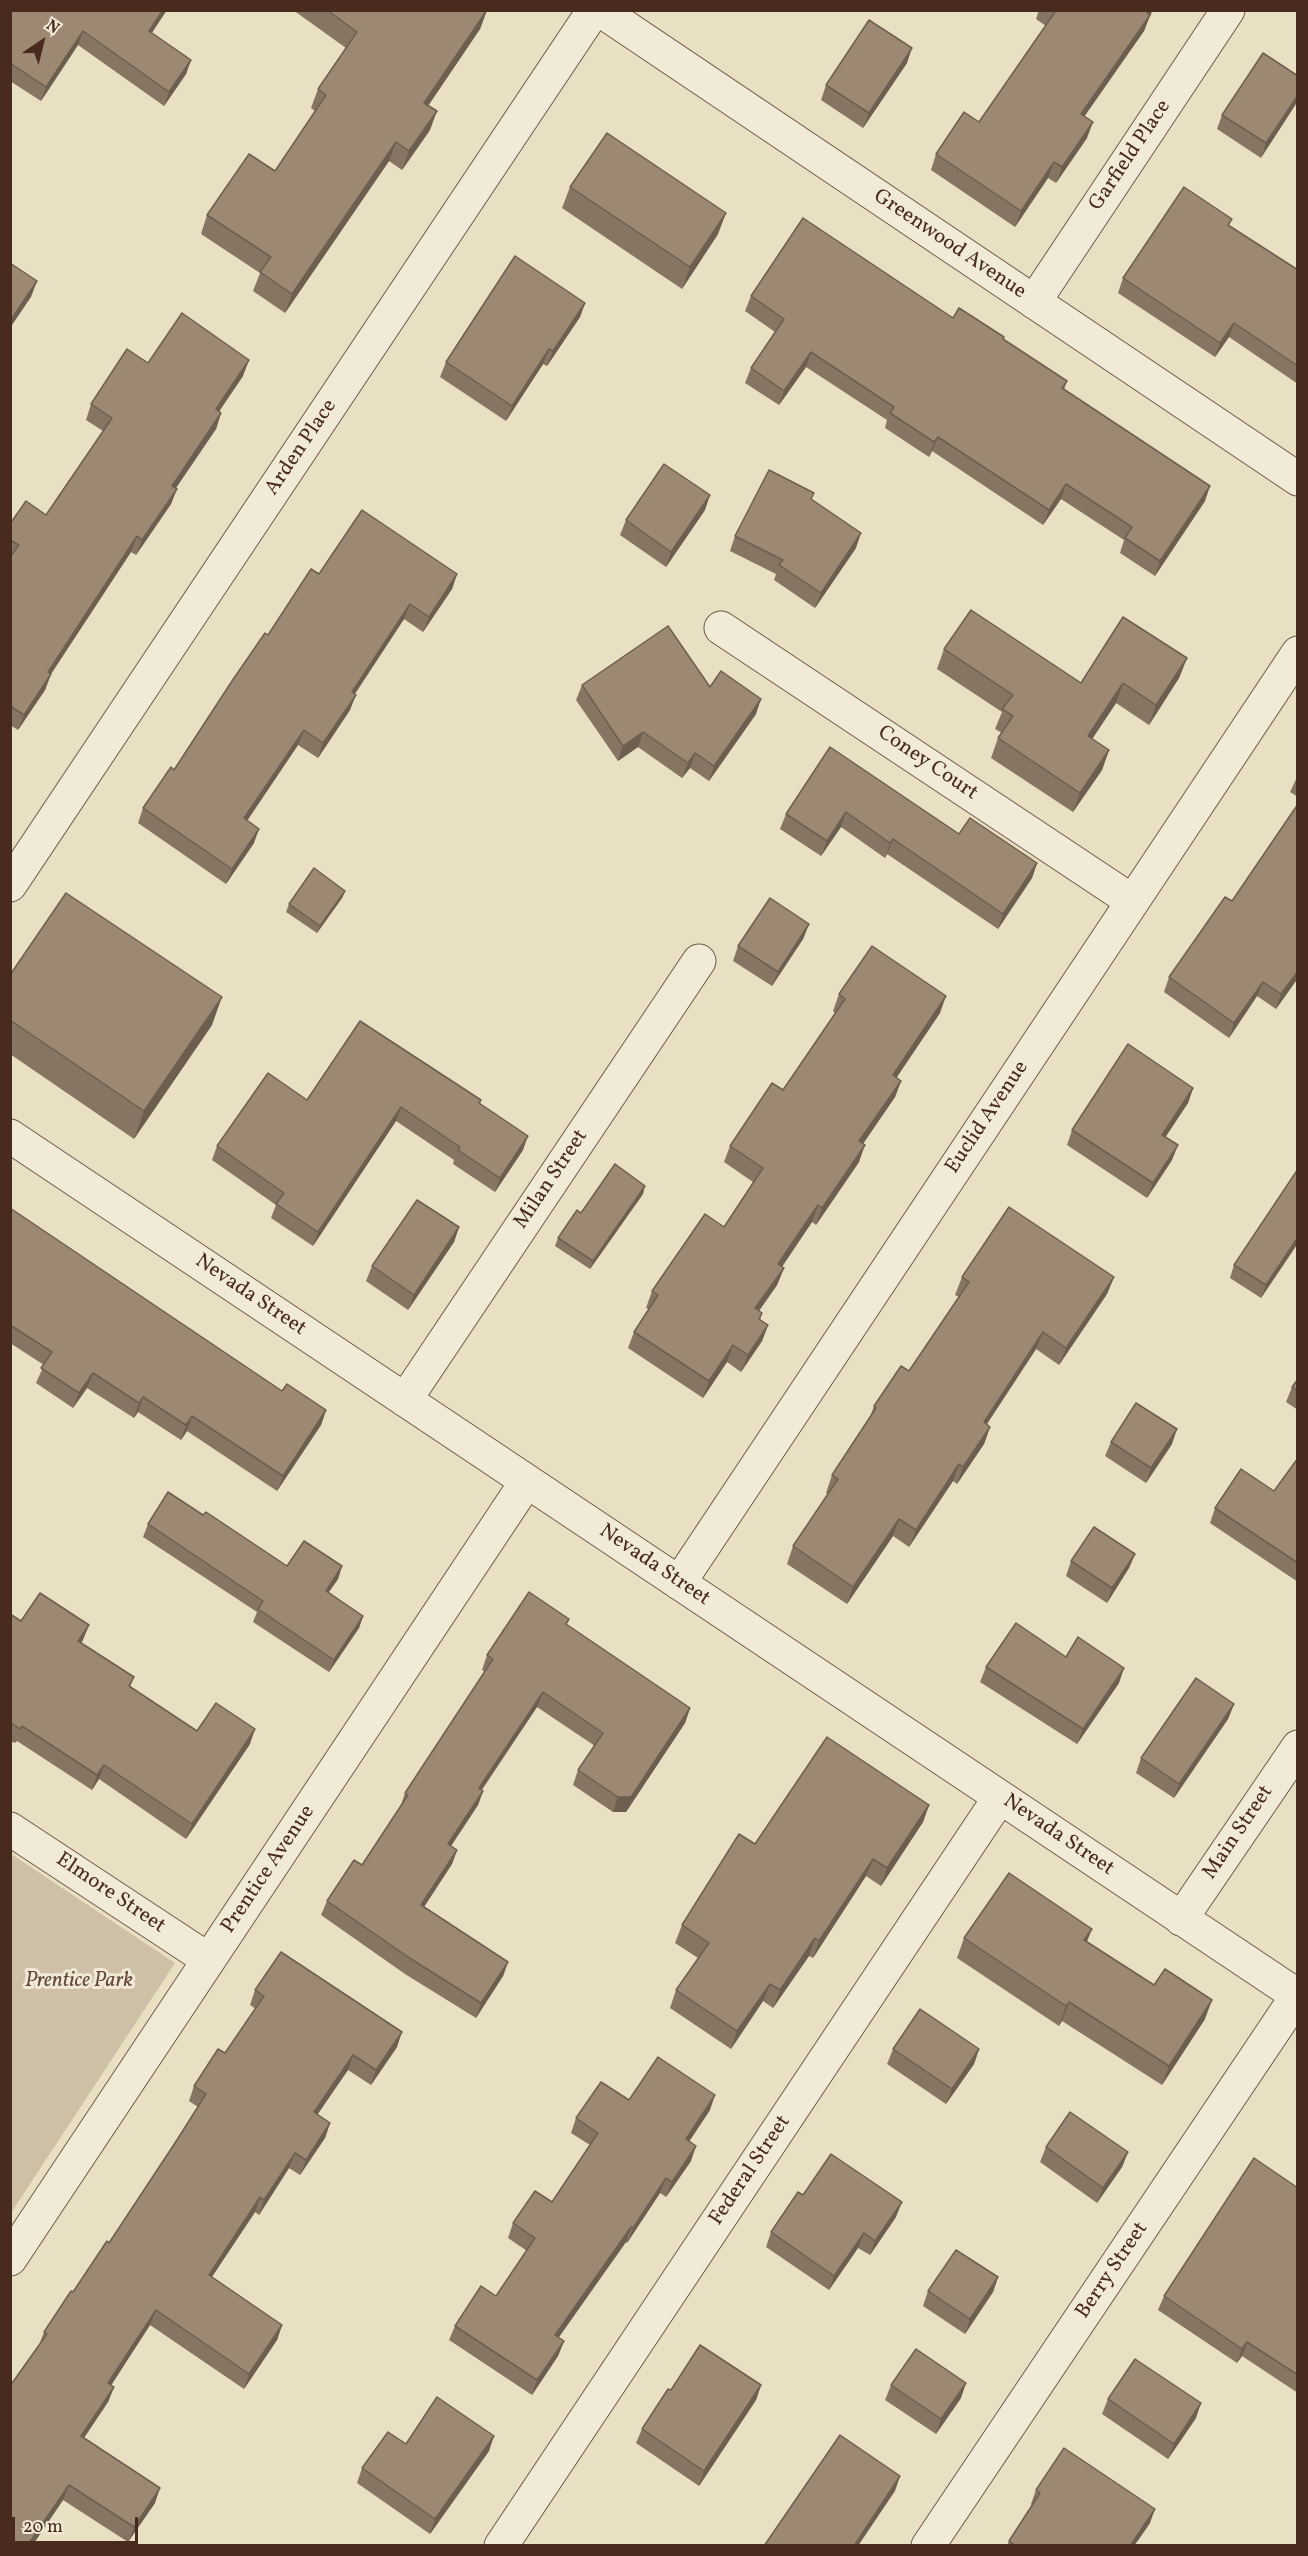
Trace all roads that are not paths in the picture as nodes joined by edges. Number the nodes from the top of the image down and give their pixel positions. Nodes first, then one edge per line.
1 (594, 10) edge
2 (600, 10) edge
3 (1228, 10) edge
4 (1034, 302) junction
5 (1298, 479) edge
6 (721, 628) dead end
7 (1298, 653) edge
8 (10, 885) edge
9 (1132, 901) junction
10 (699, 961) dead end
11 (10, 1136) edge
12 (405, 1400) junction
13 (527, 1481) junction
14 (679, 1583) junction
15 (1298, 1747) edge
16 (1000, 1797) junction
17 (10, 1829) edge
18 (1181, 1919) junction
19 (209, 1960) junction
20 (1297, 1996) edge
21 (10, 2259) edge
22 (501, 2546) edge
23 (928, 2546) edge

1 - 8 street, Arden Place
2 - 4 street, Greenwood Avenue
3 - 4 street, Garfield Place
4 - 5 street, Greenwood Avenue
6 - 9 street, Coney Court
7 - 9 street, Euclid Avenue
9 - 14 street, Euclid Avenue
10 - 12 street, Milan Street
11 - 12 street, Nevada Street
12 - 13 street, Nevada Street
13 - 14 street, Nevada Street
13 - 19 street, Prentice Avenue
14 - 16 street, Nevada Street
15 - 18 street, Main Street
16 - 18 street, Nevada Street
16 - 22 street, Federal Street
17 - 19 street, Elmore Street
18 - 20 street, Nevada Street
19 - 21 street, Prentice Avenue
20 - 23 street, Berry Street

